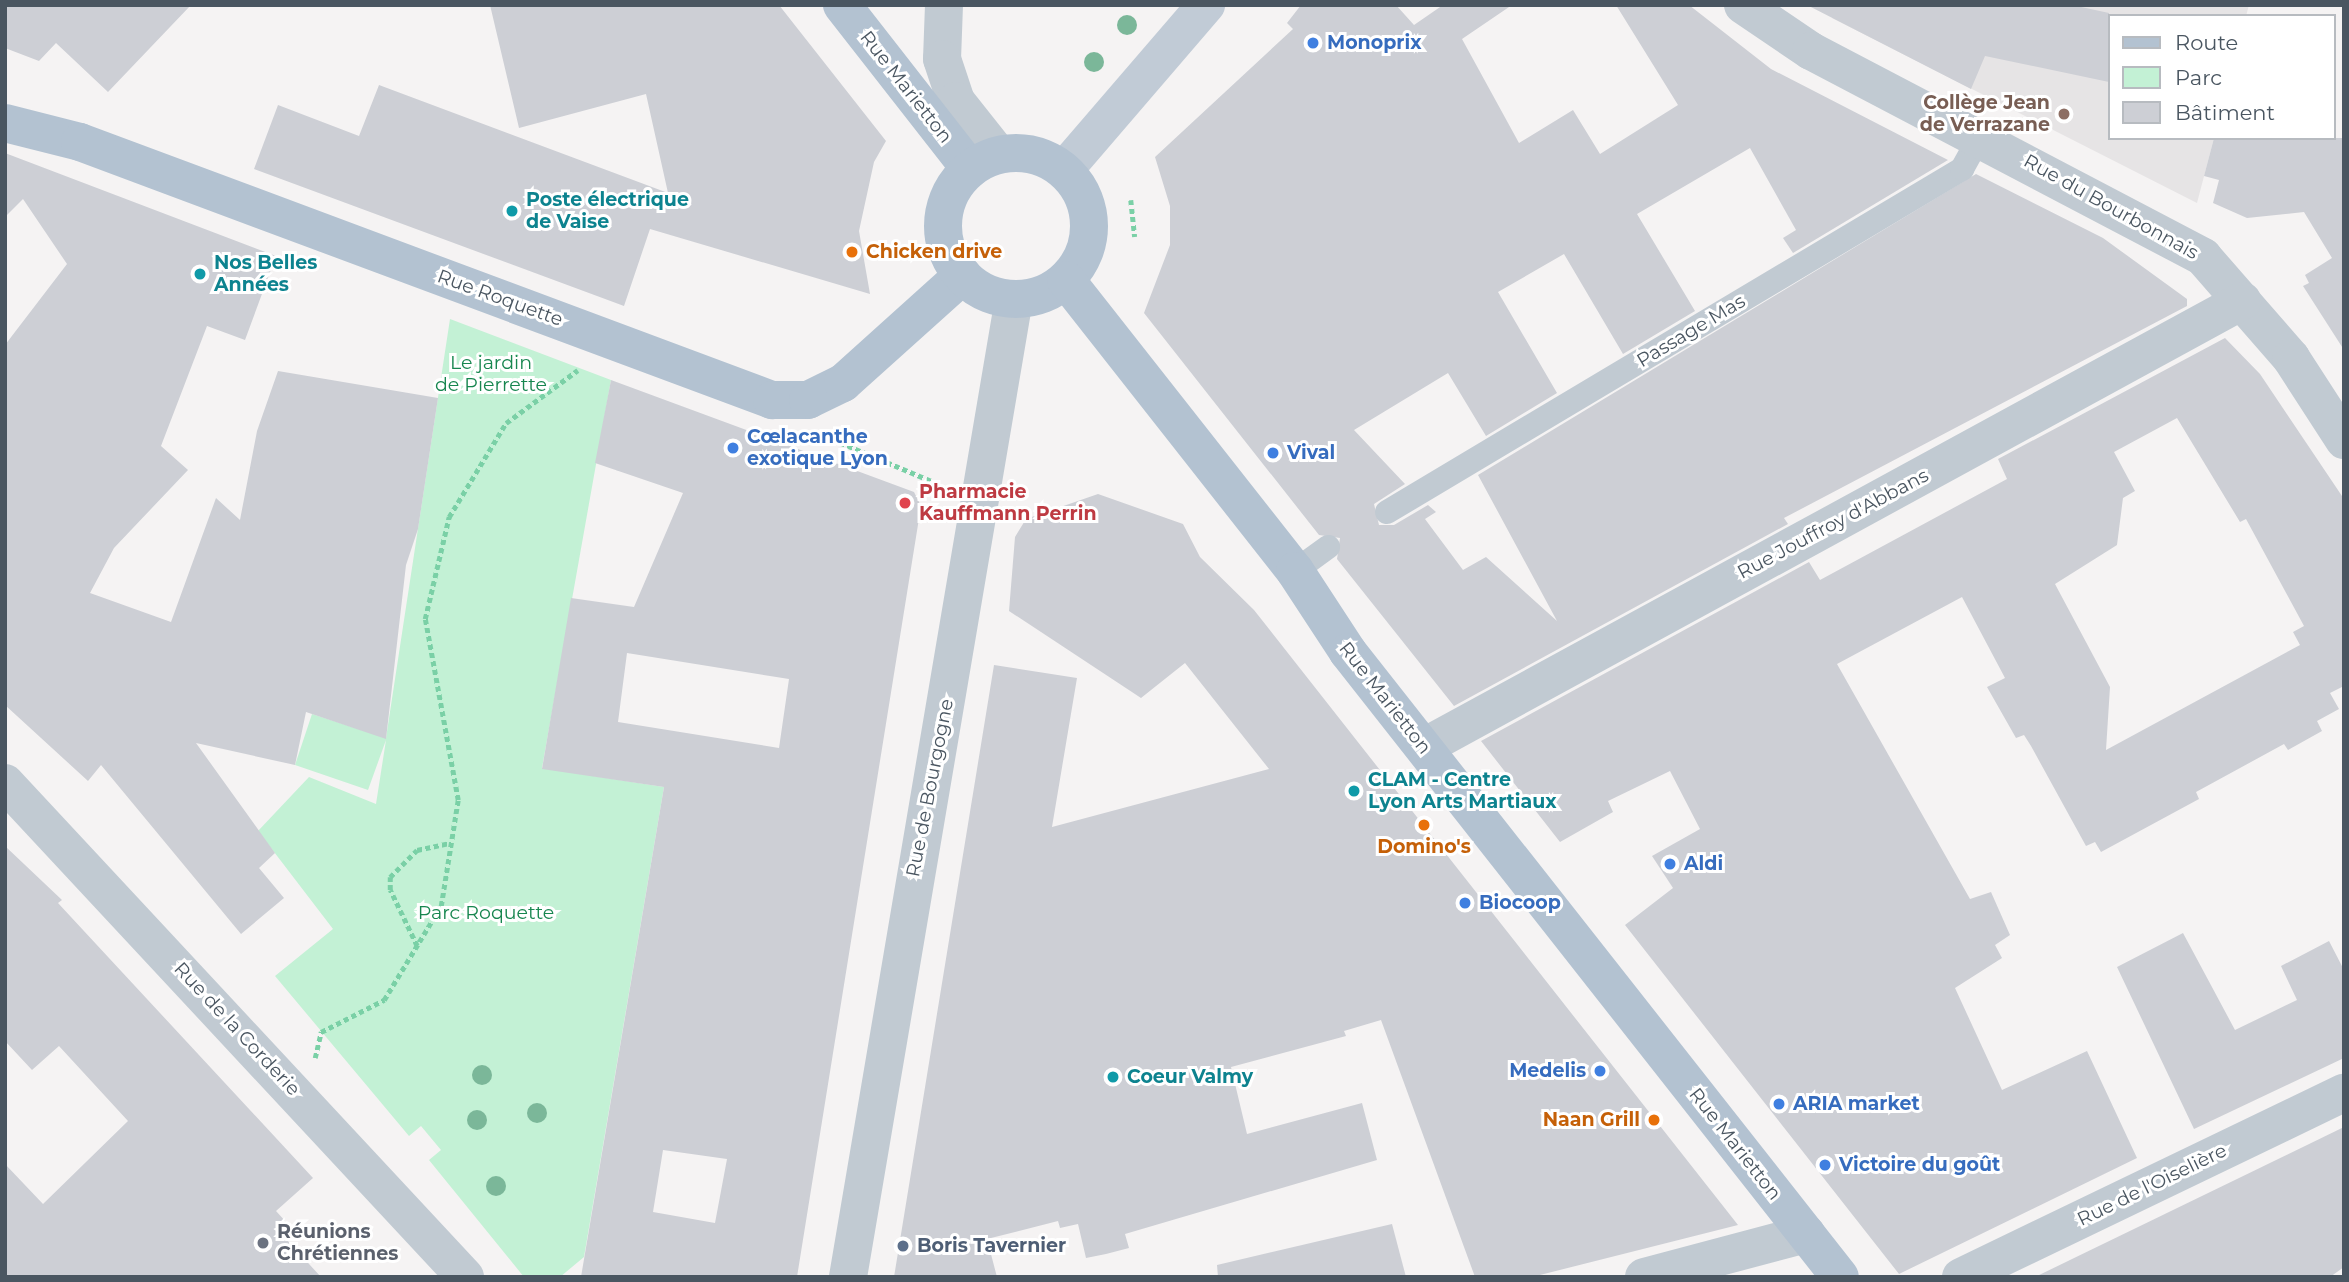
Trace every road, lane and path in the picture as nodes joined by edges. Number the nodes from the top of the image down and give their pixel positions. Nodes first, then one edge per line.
1 (842, 5) edge
2 (944, 5) edge
3 (1206, 5) edge
4 (1743, 5) edge
5 (5, 123) edge
6 (1980, 136) junction
7 (984, 161) junction
8 (1064, 170) junction
9 (1131, 200) dead end
10 (1135, 237) dead end
11 (962, 275) junction
12 (1066, 280) junction
13 (1014, 299) junction
14 (2242, 301) junction
15 (586, 363) dead end
16 (2342, 434) edge
17 (832, 439) dead end
18 (947, 488) dead end
19 (1387, 512) dead end
20 (1328, 547) dead end
21 (1295, 571) junction
22 (1424, 747) junction
23 (5, 783) edge
24 (451, 843) junction
25 (417, 946) junction
26 (315, 1070) dead end
27 (2344, 1093) edge
28 (1806, 1234) junction
29 (465, 1277) edge
30 (848, 1277) edge
31 (1644, 1277) edge
32 (1840, 1277) edge
33 (1961, 1277) edge

1 - 7 main road, Rue Marietton
2 - 7 street
3 - 8 main road
4 - 6 street, Rue du Bourbonnais
5 - 11 main road, Rue Roquette
6 - 14 street, Rue du Bourbonnais
6 - 19 lane, Passage Mas
7 - 8 main road
7 - 11 main road
8 - 12 main road
9 - 10 path
11 - 13 main road
12 - 13 main road
12 - 21 main road, Rue Marietton
13 - 30 street, Rue de Bourgogne
14 - 16 street, Rue du Bourbonnais
14 - 22 street, Rue Jouffroy d'Abbans
15 - 24 path
17 - 18 path
20 - 21 lane
21 - 22 main road, Rue Marietton
22 - 28 main road, Rue Marietton
23 - 29 street, Rue de la Corderie
24 - 25 path
24 - 25 path
25 - 26 path
27 - 33 street, Rue de l'Oiselière
28 - 31 street
28 - 32 main road, Rue Marietton

